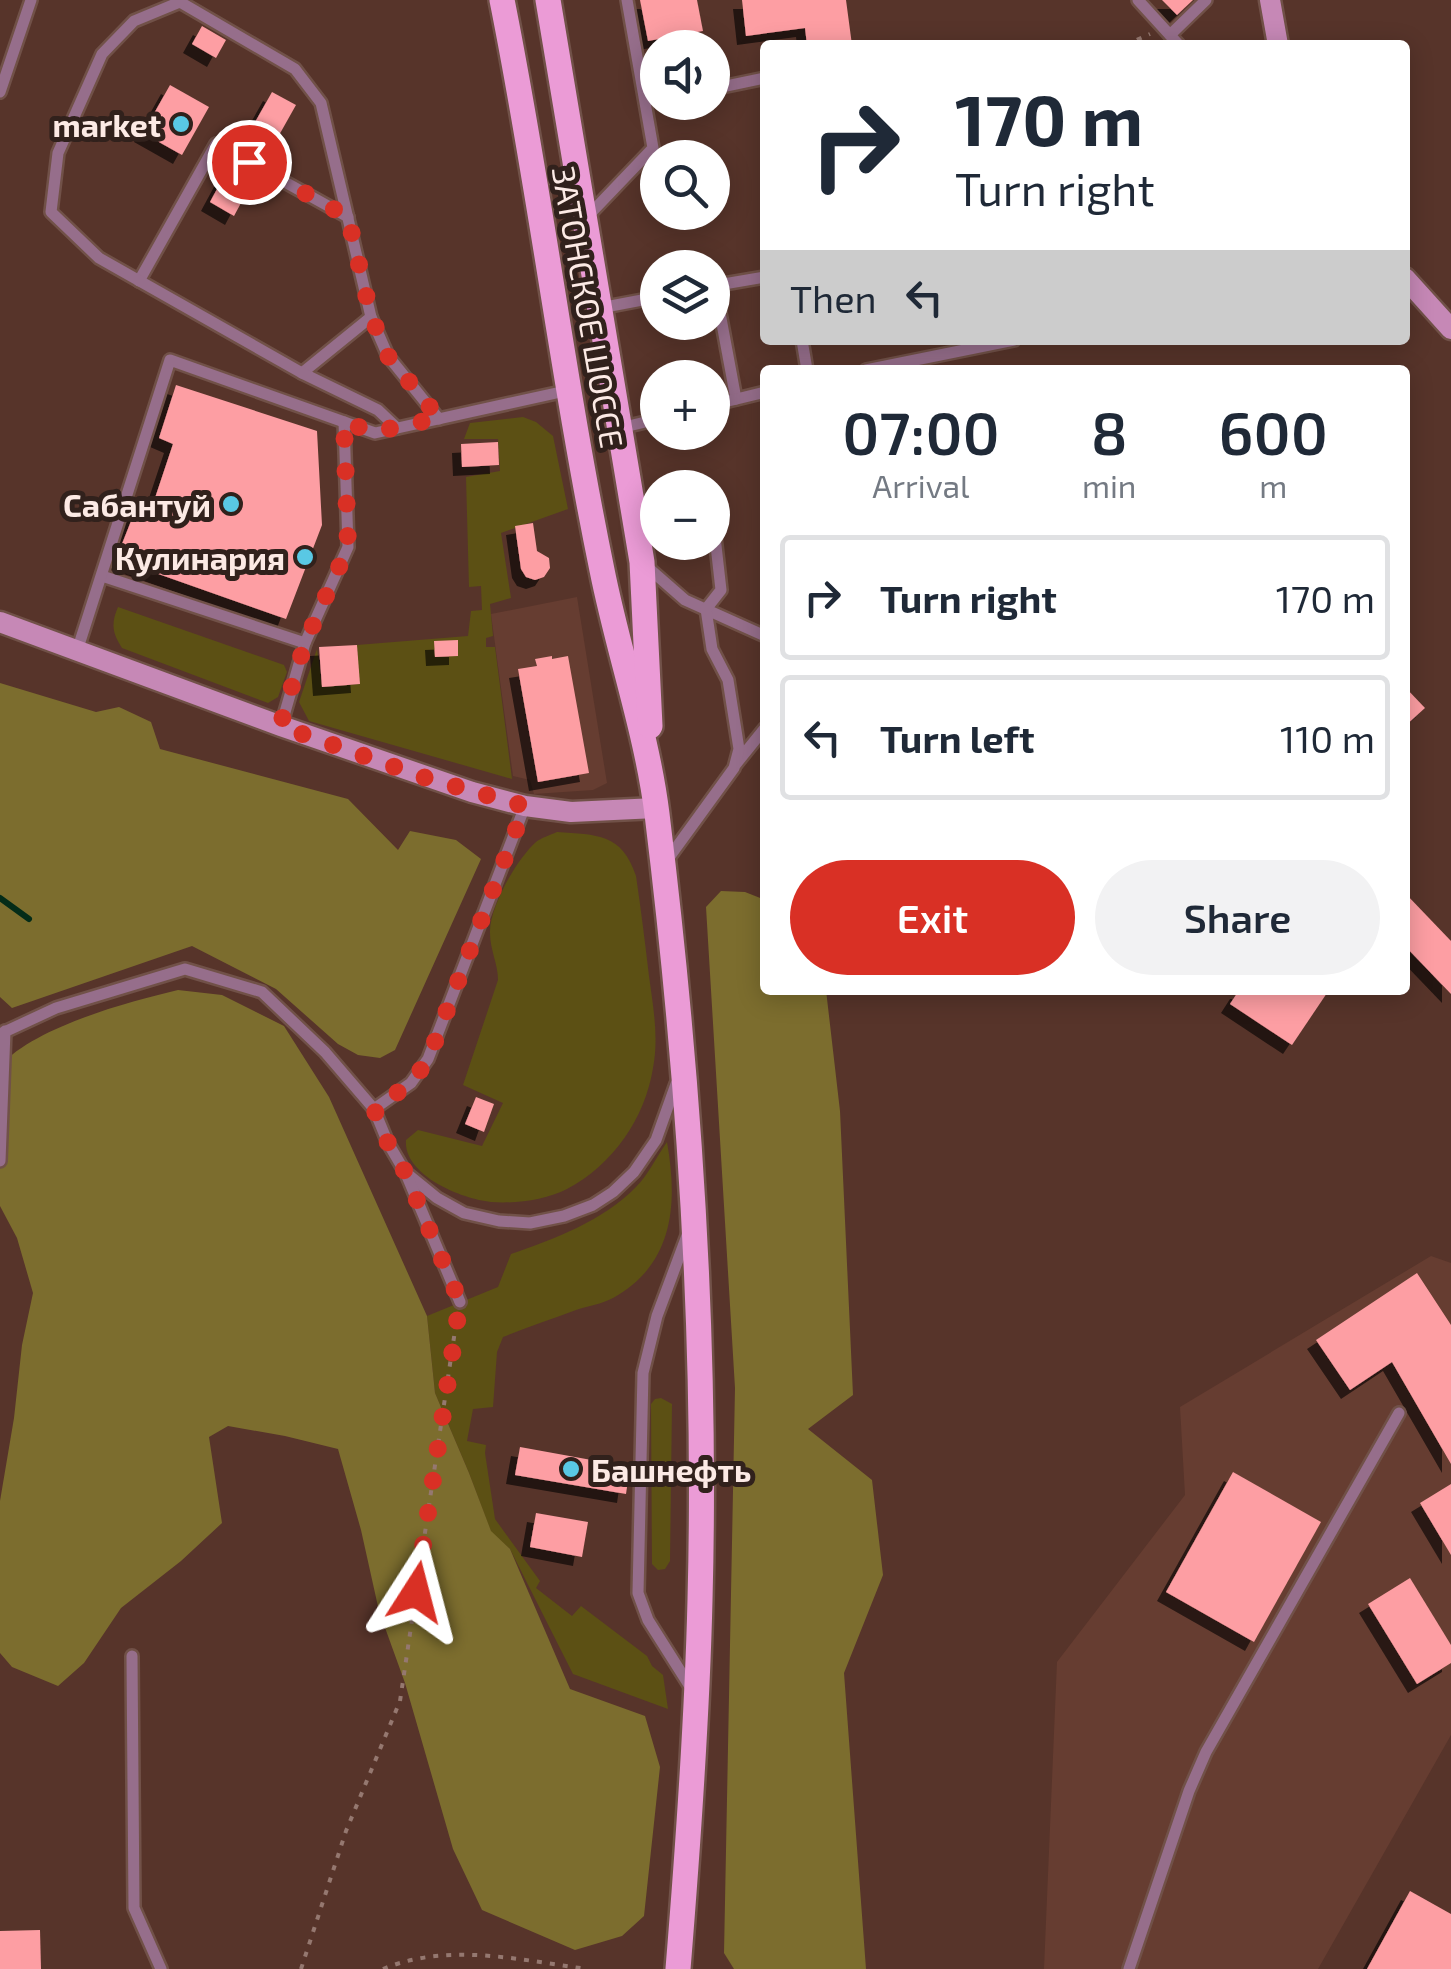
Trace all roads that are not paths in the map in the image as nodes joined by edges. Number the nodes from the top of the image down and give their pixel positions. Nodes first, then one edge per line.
1 (31, 0) edge
2 (499, 0) edge
3 (548, 0) edge
4 (627, 0) edge
5 (1138, 0) edge
6 (1206, 0) edge
7 (1270, 0) edge
8 (1171, 36) edge
9 (1277, 40) edge
10 (640, 55) edge
11 (760, 79) edge
12 (730, 85) edge
13 (0, 92) edge
14 (652, 120) edge
15 (348, 217) junction
16 (586, 218) junction
17 (760, 278) edge
18 (139, 281) junction
19 (730, 283) edge
20 (1410, 284) edge
21 (640, 300) edge
22 (600, 308) junction
23 (371, 316) junction
24 (1451, 329) edge
25 (724, 340) edge
26 (989, 345) edge
27 (891, 365) edge
28 (302, 373) junction
29 (570, 390) junction
30 (760, 393) edge
31 (736, 400) junction
32 (730, 401) edge
33 (439, 418) junction
34 (344, 422) junction
35 (640, 423) edge
36 (397, 428) junction
37 (620, 428) junction
38 (640, 491) edge
39 (718, 560) edge
40 (642, 562) joint
41 (102, 576) junction
42 (706, 609) junction
43 (0, 622) edge
44 (760, 634) edge
45 (305, 643) junction
46 (77, 650) junction
47 (280, 726) junction
48 (760, 734) edge
49 (734, 768) junction
50 (654, 797) junction
51 (525, 806) junction
52 (663, 866) junction
53 (3, 1033) edge
54 (684, 1061) junction
55 (374, 1109) junction
56 (0, 1161) edge
57 (405, 1172) junction
58 (694, 1215) junction
59 (460, 1302) road end
60 (1399, 1413) dead end
61 (132, 1656) dead end
62 (696, 1696) junction
63 (678, 1966) edge
64 (161, 1969) edge
65 (1129, 1969) edge

1 - 13 lane
2 - 29 main road, ЗАТОНСКОЕ ШОССЕ
3 - 16 main road, ЗАТОНСКОЕ ШОССЕ
4 - 10 lane
5 - 8 lane
6 - 8 lane
7 - 9 main road
11 - 12 lane
14 - 16 lane
15 - 18 lane
15 - 18 lane
15 - 23 lane
16 - 22 main road, ЗАТОНСКОЕ ШОССЕ
17 - 19 lane
18 - 28 lane
20 - 24 main road
21 - 22 lane
22 - 37 main road, ЗАТОНСКОЕ ШОССЕ
23 - 28 lane
23 - 33 lane
25 - 31 lane
26 - 27 lane
28 - 36 lane
29 - 33 lane
29 - 50 main road, ЗАТОНСКОЕ ШОССЕ
30 - 31 lane
31 - 32 lane
33 - 36 lane
34 - 36 lane
34 - 41 lane
34 - 45 lane
35 - 37 lane
37 - 38 main road, ЗАТОНСКОЕ ШОССЕ
39 - 42 lane
40 - 42 lane
40 - 50 main road, ЗАТОНСКОЕ ШОССЕ
41 - 45 lane
41 - 46 lane
42 - 44 lane
42 - 49 lane
43 - 46 main road
45 - 47 lane
46 - 47 main road
47 - 51 main road
48 - 49 lane
49 - 52 lane
50 - 51 main road
50 - 52 main road
51 - 55 lane
52 - 54 main road
53 - 55 lane
53 - 56 lane
54 - 57 lane
54 - 58 main road
55 - 57 lane
57 - 59 lane
58 - 62 main road
58 - 62 lane
60 - 65 lane
61 - 64 lane
62 - 63 main road

